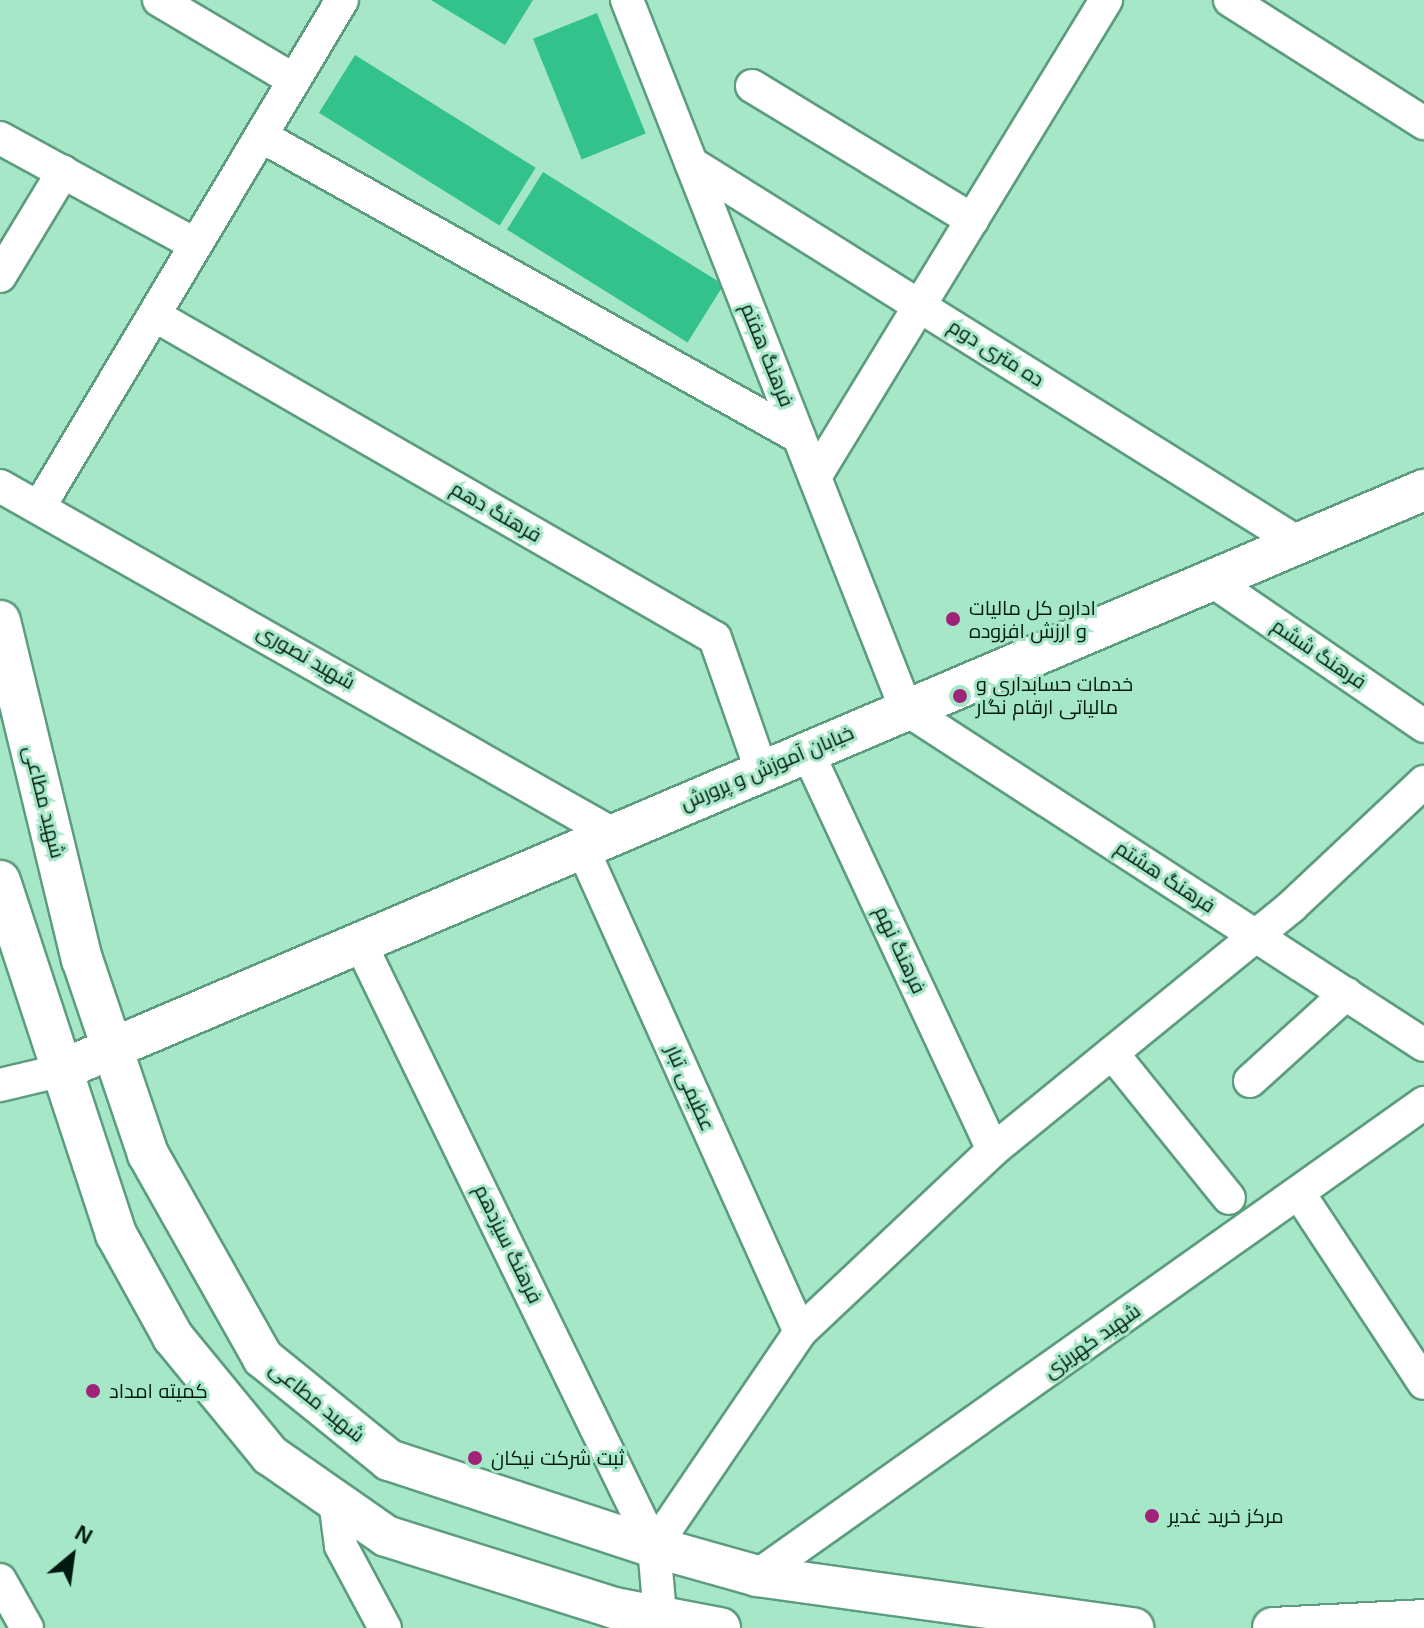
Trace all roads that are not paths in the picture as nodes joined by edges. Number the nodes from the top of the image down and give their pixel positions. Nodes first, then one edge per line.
1 (159, 0) edge
2 (342, 0) edge
3 (627, 0) edge
4 (1106, 0) edge
5 (1230, 0) edge
6 (294, 80) junction
7 (752, 86) dead end
8 (1424, 123) edge
9 (261, 136) junction
10 (0, 138) edge
11 (691, 163) junction
12 (63, 172) junction
13 (972, 220) junction
14 (196, 245) junction
15 (0, 276) edge
16 (919, 305) junction
17 (154, 315) junction
18 (799, 437) junction
19 (815, 477) junction
20 (0, 486) edge
21 (1424, 490) edge
22 (41, 504) junction
23 (1300, 544) junction
24 (1214, 582) junction
25 (0, 621) edge
26 (906, 709) junction
27 (1424, 726) edge
28 (807, 751) junction
29 (762, 772) junction
30 (1424, 782) edge
31 (595, 838) junction
32 (0, 881) edge
33 (1256, 936) junction
34 (359, 941) junction
35 (1346, 994) junction
36 (1424, 1045) edge
37 (111, 1049) junction
38 (1112, 1053) junction
39 (59, 1071) junction
40 (1250, 1081) dead end
41 (0, 1085) edge
42 (1424, 1103) edge
43 (993, 1150) junction
44 (1300, 1195) junction
45 (1229, 1198) dead end
46 (800, 1332) junction
47 (1424, 1383) edge
48 (335, 1501) junction
49 (654, 1547) junction
50 (757, 1576) junction
51 (0, 1580) edge
52 (1424, 1620) edge
53 (649, 1622) edge
54 (27, 1628) edge
55 (385, 1628) edge
56 (720, 1628) edge
57 (1133, 1628) edge
58 (1273, 1628) edge

1 - 6 street
2 - 6 street
3 - 11 street, فرهنگ هفتم
4 - 13 street
5 - 8 street
6 - 9 street
7 - 13 street
9 - 14 street
9 - 18 street
10 - 12 street
11 - 16 street, ده متری دوم
11 - 18 street, فرهنگ هفتم
12 - 14 street
12 - 15 street
13 - 16 street
14 - 17 street
16 - 19 street
16 - 23 street, ده متری دوم
17 - 22 street
17 - 29 street, فرهنگ دهم
18 - 19 street, فرهنگ هفتم
19 - 26 street, فرهنگ هفتم
20 - 22 street, شهید نصوری
21 - 23 street, خیابان آموزش و پرورش
22 - 31 street, شهید نصوری
23 - 24 street, خیابان آموزش و پرورش
24 - 26 street, خیابان آموزش و پرورش
24 - 27 street, فرهنگ ششم
25 - 37 street, شهید مطاعی
26 - 28 street, خیابان آموزش و پرورش
26 - 33 street, فرهنگ هشتم
28 - 29 street, خیابان آموزش و پرورش
28 - 43 street, فرهنگ نهم
29 - 31 street, خیابان آموزش و پرورش
30 - 33 street
31 - 34 street, خیابان آموزش و پرورش
31 - 46 street, عظیمی تبار
32 - 39 street
33 - 35 street, فرهنگ هشتم
33 - 38 street
34 - 37 street, خیابان آموزش و پرورش
34 - 49 street, فرهنگ سیزدهم
35 - 36 street, فرهنگ هشتم
35 - 40 street
37 - 39 street, خیابان آموزش و پرورش
37 - 49 street, شهید مطاعی
38 - 43 street
38 - 45 street
39 - 41 street
39 - 48 street
42 - 44 street, شهید کهریزی
43 - 46 street
44 - 47 street
44 - 50 street, شهید کهریزی
46 - 49 street
48 - 53 street
48 - 55 street
49 - 50 street, شهید مطاعی
49 - 53 street
50 - 53 street
50 - 57 street, شهید مطاعی
51 - 54 street
52 - 58 street
53 - 56 street

